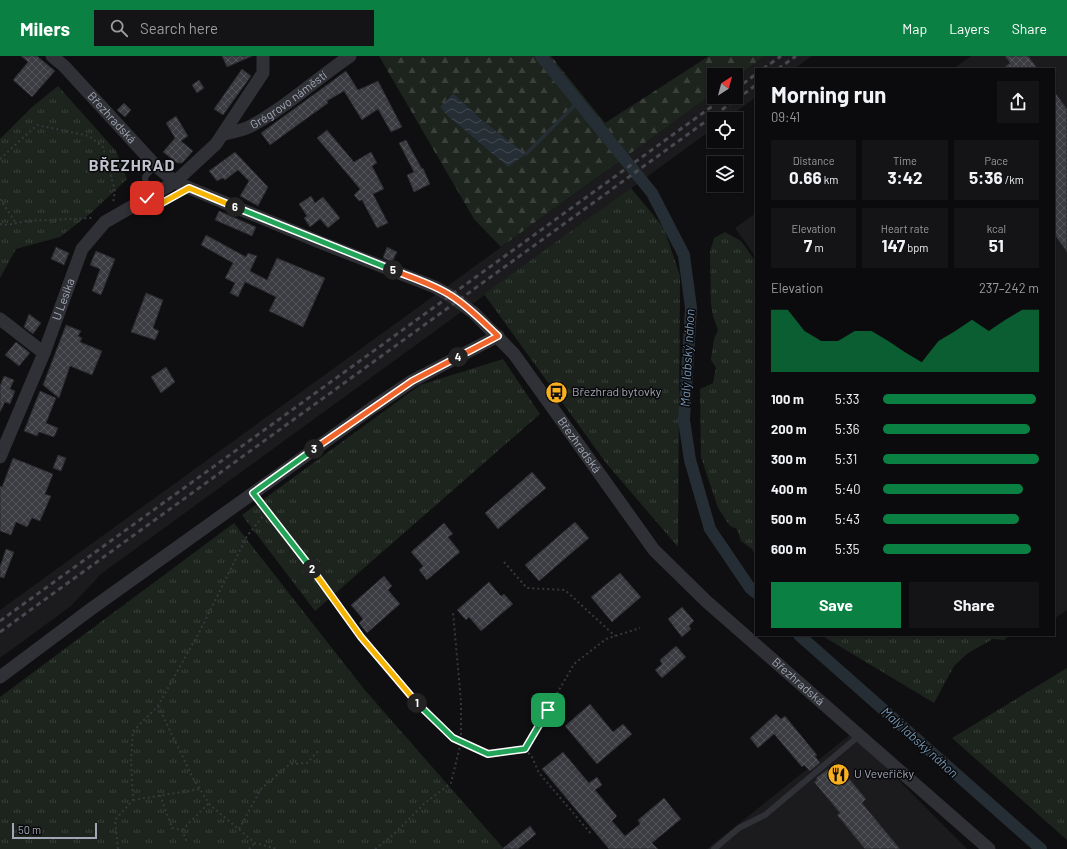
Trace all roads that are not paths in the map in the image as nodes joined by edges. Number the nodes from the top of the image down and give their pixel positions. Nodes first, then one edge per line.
1 (52, 56) edge
2 (264, 56) edge
3 (350, 56) edge
4 (222, 135) junction
5 (155, 165) junction
6 (175, 182) junction
7 (189, 188) junction
8 (147, 198) junction
9 (0, 319) edge
10 (498, 336) junction
11 (44, 353) junction
12 (0, 457) edge
13 (0, 677) edge
14 (860, 735) junction
15 (714, 849) edge
16 (989, 849) edge

1 - 5 street, Březhradská
2 - 4 street, Grégrovo náměstí
3 - 4 street, Grégrovo náměstí
4 - 6 street, Grégrovo náměstí
5 - 6 street, Březhradská
5 - 8 lane
6 - 7 street, Březhradská
6 - 8 street, U Lesíka
7 - 8 lane
7 - 10 street, Březhradská
8 - 11 street, U Lesíka
9 - 11 street
10 - 13 street
10 - 14 street, Březhradská
11 - 12 street, U Lesíka
14 - 15 lane
14 - 16 street, Březhradská

